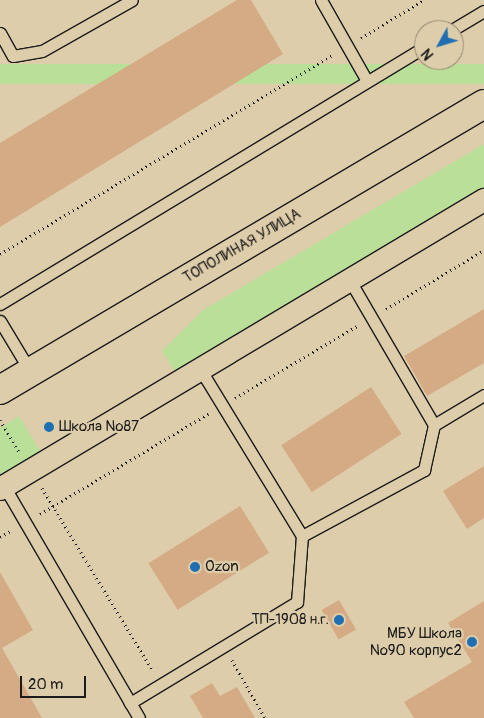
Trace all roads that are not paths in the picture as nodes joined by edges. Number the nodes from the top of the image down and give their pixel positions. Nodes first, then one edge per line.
1 (132, 0) edge
2 (321, 0) edge
3 (484, 11) edge
4 (464, 23) edge
5 (0, 33) edge
6 (414, 53) edge
7 (367, 82) junction
8 (484, 104) edge
9 (484, 200) edge
10 (348, 279) junction
11 (0, 304) edge
12 (0, 321) edge
13 (200, 369) junction
14 (30, 371) junction
15 (0, 390) edge
16 (484, 396) edge
17 (434, 425) junction
18 (2, 488) edge
19 (302, 536) junction
20 (130, 703) junction
21 (138, 718) edge

1 - 5 lane
2 - 7 lane
3 - 4 lane
6 - 7 lane
7 - 11 lane
8 - 14 main road, ТОПОЛИНАЯ УЛИЦА
9 - 10 street
10 - 13 street
10 - 17 lane
12 - 14 lane
13 - 18 street
13 - 19 lane
14 - 15 main road, ТОПОЛИНАЯ УЛИЦА
16 - 17 lane
17 - 19 lane
18 - 20 lane
19 - 20 lane
20 - 21 lane

